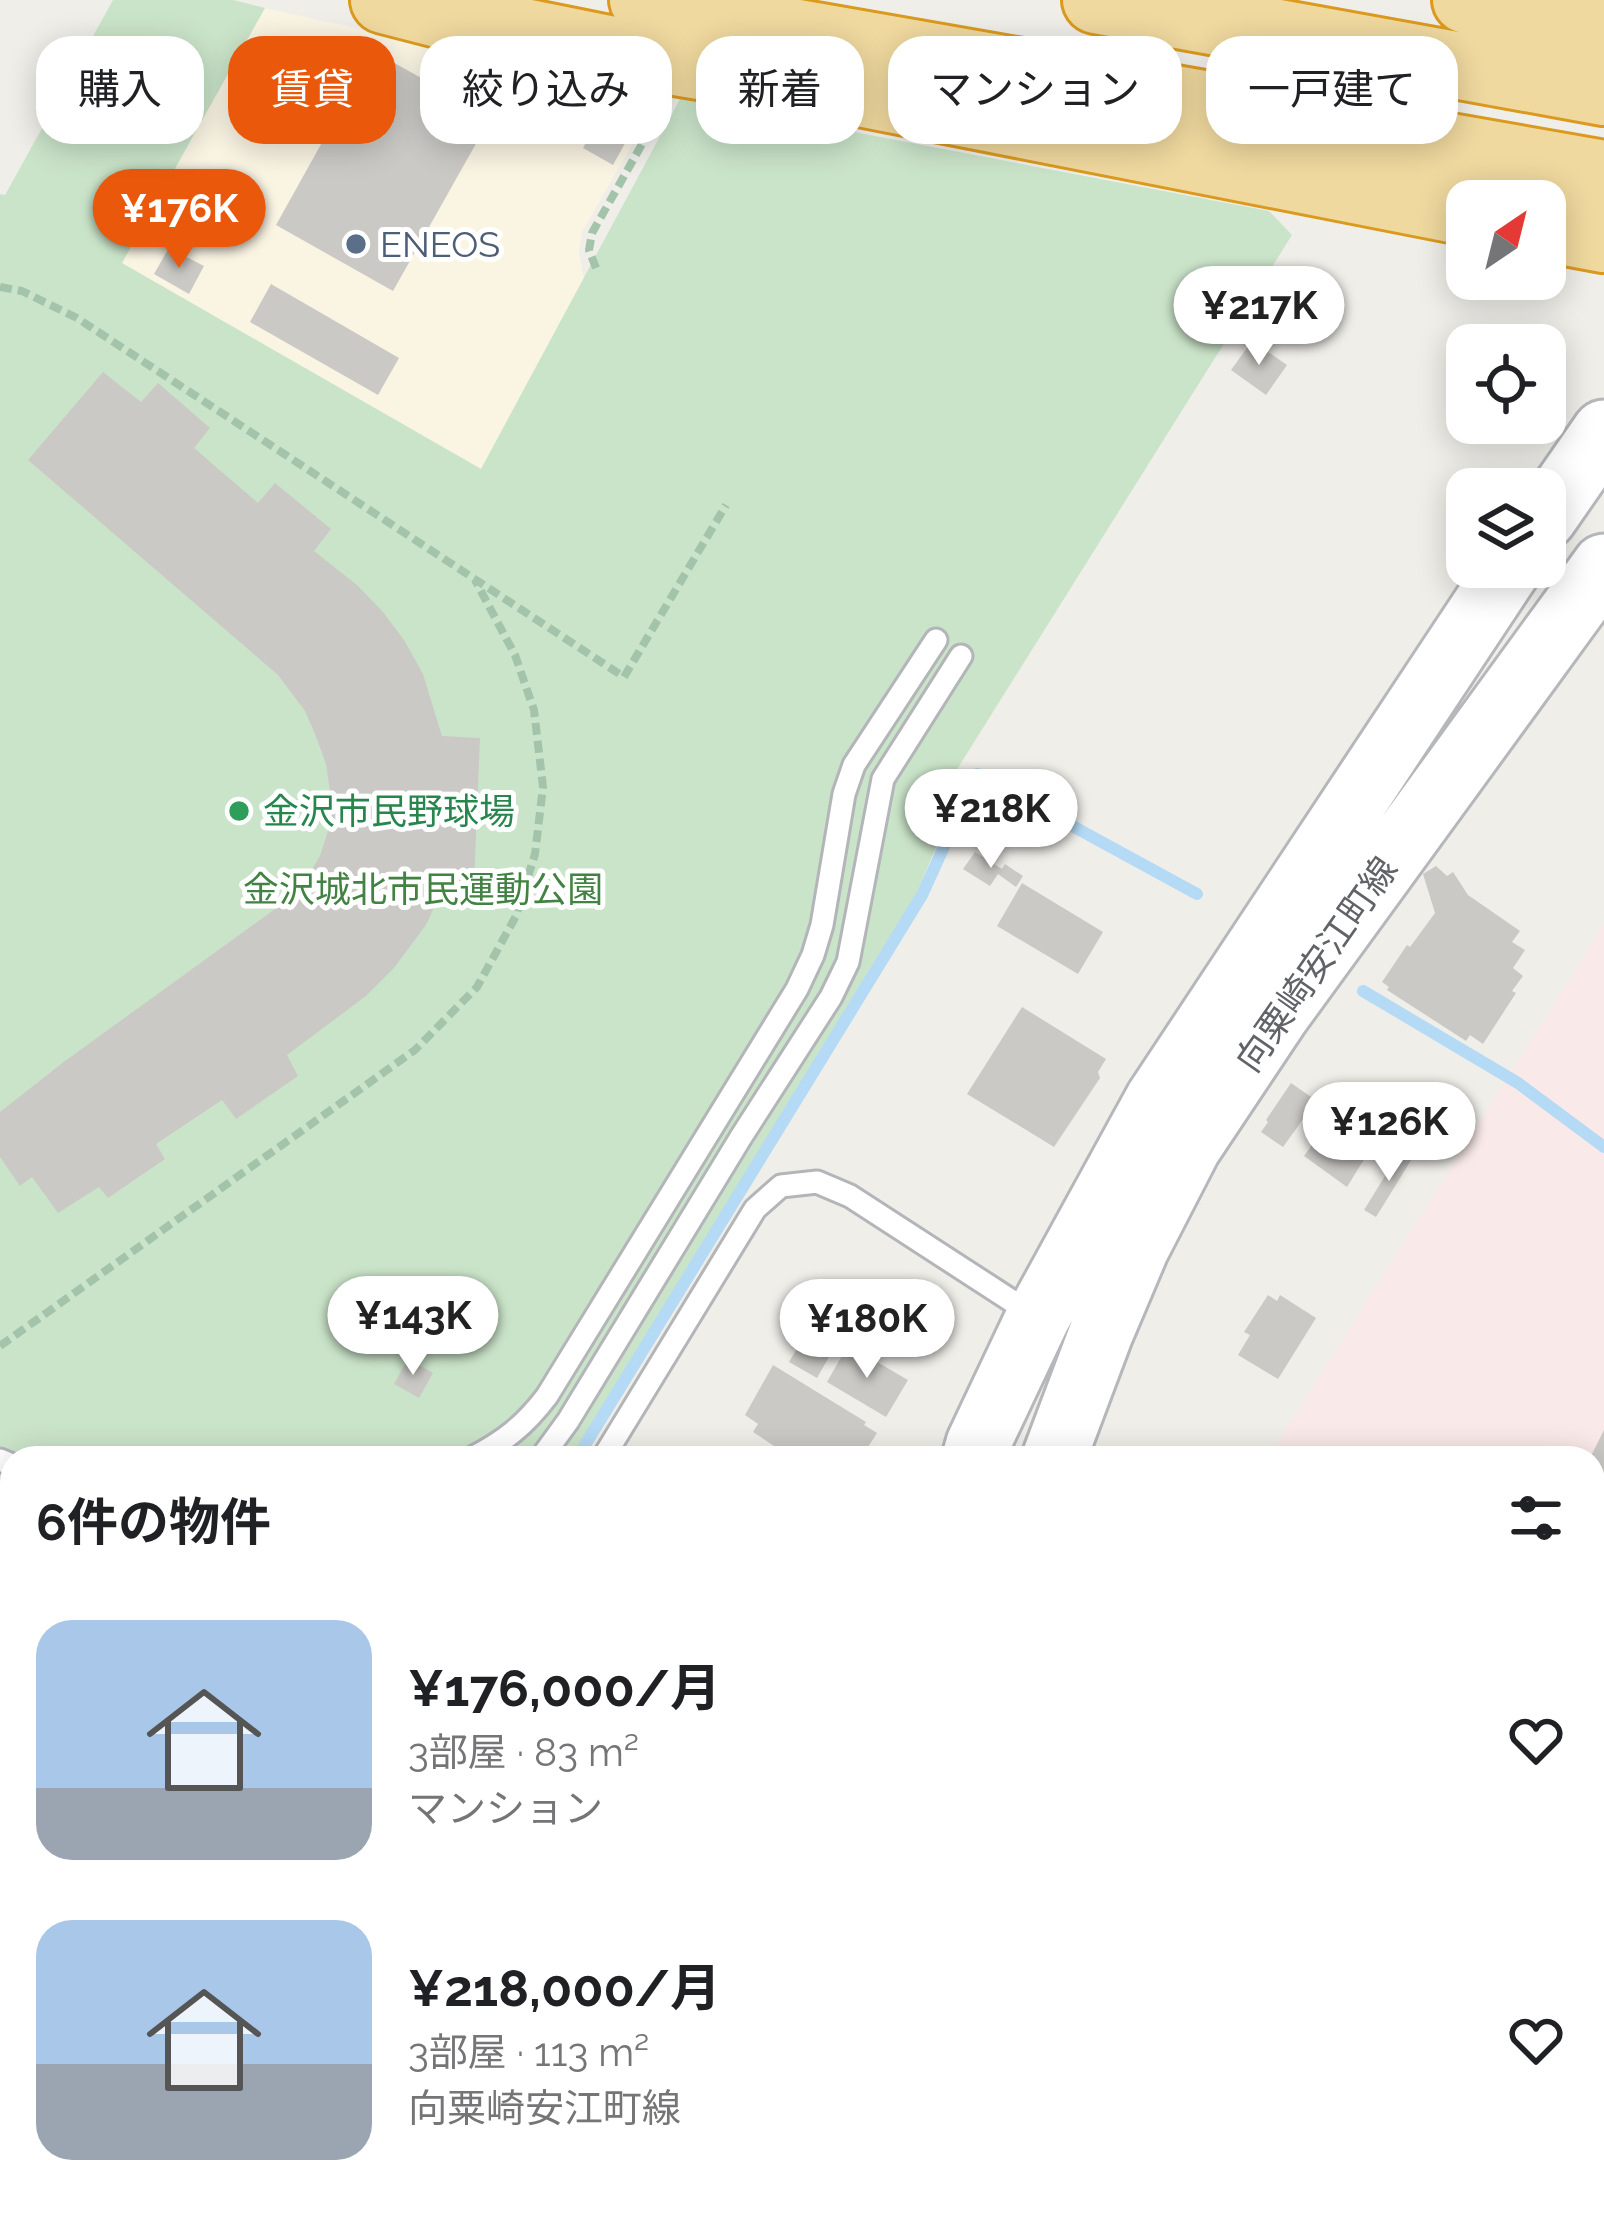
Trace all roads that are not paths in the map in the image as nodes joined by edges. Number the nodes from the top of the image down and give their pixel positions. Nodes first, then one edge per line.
1 (384, 0) edge
2 (1096, 0) edge
3 (1466, 0) edge
4 (1604, 26) edge
5 (653, 30) edge
6 (1604, 92) edge
7 (1604, 174) edge
8 (1446, 208) edge
9 (1566, 232) edge
10 (1604, 239) edge
11 (1604, 432) edge
12 (1566, 487) edge
13 (1604, 566) edge
14 (1496, 588) edge
15 (936, 640) dead end
16 (962, 656) dead end
17 (1038, 1317) junction
18 (493, 1446) edge
19 (550, 1446) edge
20 (610, 1446) edge
21 (977, 1446) edge
22 (1059, 1446) edge

1 - 5 highway
2 - 6 highway
3 - 4 highway
5 - 7 highway
5 - 8 highway
9 - 10 highway
11 - 12 main road
13 - 22 main road, 向粟崎安江町線
14 - 17 main road, 向粟崎安江町線
15 - 18 lane
16 - 19 lane
17 - 20 lane
17 - 21 main road, 向粟崎安江町線

